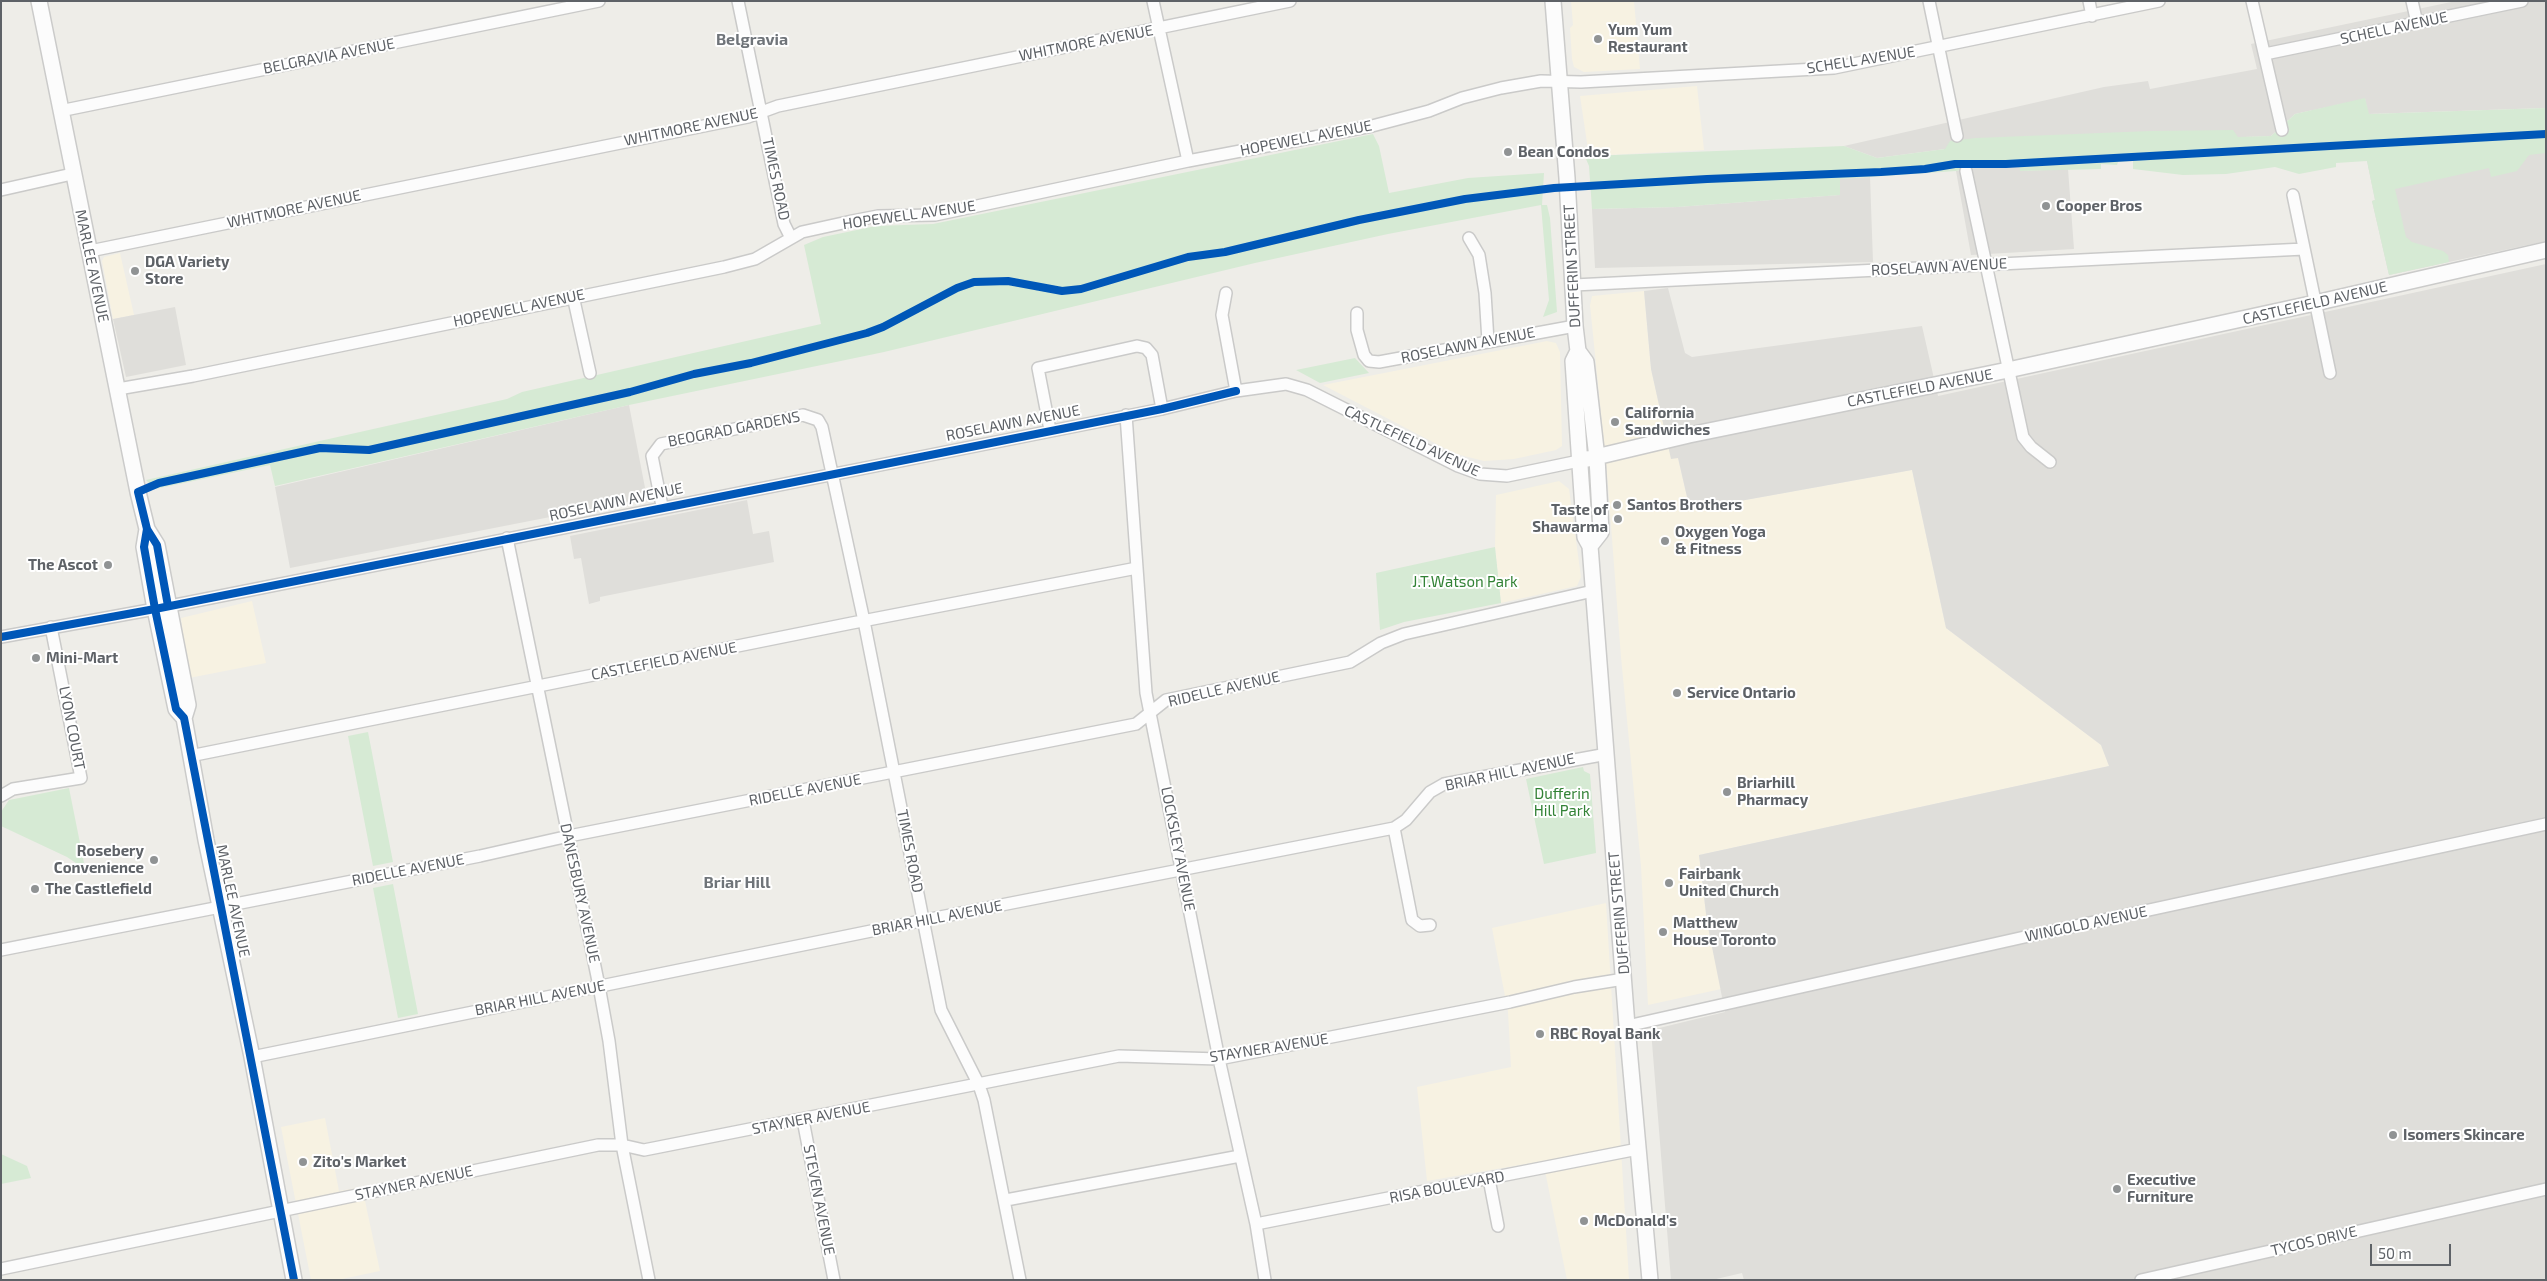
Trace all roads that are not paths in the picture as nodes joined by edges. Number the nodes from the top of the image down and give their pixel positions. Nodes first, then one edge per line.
1 (39, 1) edge
2 (599, 1) edge
3 (738, 1) edge
4 (1153, 1) edge
5 (1290, 1) edge
6 (1553, 1) edge
7 (1929, 1) edge
8 (2089, 1) edge
9 (2160, 1) edge
10 (2252, 1) edge
11 (2412, 1) edge
12 (2522, 1) edge
13 (2092, 16) junction
14 (2417, 23) junction
15 (1159, 28) junction
16 (1938, 47) junction
17 (2265, 54) junction
18 (1558, 81) junction
19 (60, 110) junction
20 (762, 112) junction
21 (2282, 130) dead end
22 (1957, 136) dead end
23 (1188, 161) junction
24 (1966, 171) dead end
25 (72, 174) junction
26 (1, 190) edge
27 (2293, 195) dead end
28 (791, 238) junction
29 (1469, 238) dead end
30 (2304, 248) junction
31 (2546, 250) edge
32 (90, 251) junction
33 (1985, 264) junction
34 (1574, 285) junction
35 (1226, 293) dead end
36 (573, 296) junction
37 (2316, 303) junction
38 (1357, 313) dead end
39 (1575, 326) junction
40 (1488, 341) junction
41 (1578, 351) junction
42 (2008, 370) junction
43 (590, 373) dead end
44 (2330, 373) dead end
45 (118, 389) junction
46 (1307, 390) joint
47 (1236, 391) junction
48 (1162, 409) junction
49 (1126, 414) junction
50 (1050, 430) junction
51 (1597, 458) junction
52 (1579, 462) junction
53 (2050, 462) dead end
54 (832, 473) junction
55 (662, 506) junction
56 (507, 538) junction
57 (1590, 546) junction
58 (1137, 568) junction
59 (1593, 591) junction
60 (162, 607) junction
61 (864, 621) junction
62 (51, 627) junction
63 (1, 637) edge
64 (538, 686) junction
65 (1151, 712) junction
66 (1607, 754) junction
67 (190, 756) junction
68 (894, 772) junction
69 (1, 796) edge
70 (2546, 824) edge
71 (1394, 828) junction
72 (569, 836) junction
73 (1182, 870) junction
74 (221, 907) junction
75 (924, 920) junction
76 (1430, 925) dead end
77 (1, 950) edge
78 (1624, 979) junction
79 (599, 986) junction
80 (1627, 1026) junction
81 (252, 1057) junction
82 (1219, 1059) junction
83 (979, 1085) junction
84 (803, 1120) junction
85 (622, 1145) junction
86 (1638, 1149) junction
87 (1240, 1156) junction
88 (1489, 1179) junction
89 (2546, 1189) edge
90 (1006, 1200) junction
91 (281, 1212) junction
92 (1256, 1224) junction
93 (1498, 1226) dead end
94 (1, 1269) edge
95 (294, 1280) edge
96 (649, 1280) edge
97 (834, 1280) edge
98 (1020, 1280) edge
99 (1265, 1280) edge
100 (1650, 1280) edge
101 (2141, 1280) edge

1 - 19 street, MARLEE AVENUE
2 - 19 street, BELGRAVIA AVENUE
3 - 20 street, TIMES ROAD
4 - 15 street
5 - 15 street, WHITMORE AVENUE
6 - 18 street, DUFFERIN STREET
7 - 16 street
8 - 13 street
9 - 13 street, SCHELL AVENUE
10 - 17 street
11 - 14 street
12 - 14 street, SCHELL AVENUE
13 - 16 street, SCHELL AVENUE
14 - 17 street, SCHELL AVENUE
15 - 20 street, WHITMORE AVENUE
15 - 23 street
16 - 18 street, SCHELL AVENUE
16 - 22 street
17 - 21 street
18 - 23 street, HOPEWELL AVENUE
18 - 34 street, DUFFERIN STREET
19 - 25 street, MARLEE AVENUE
20 - 28 street, TIMES ROAD
20 - 32 street, WHITMORE AVENUE
23 - 28 street, HOPEWELL AVENUE
24 - 33 street
25 - 26 street
25 - 32 street, MARLEE AVENUE
27 - 30 street
28 - 36 street, HOPEWELL AVENUE
29 - 40 street
30 - 33 street, ROSELAWN AVENUE
30 - 37 street
31 - 37 street, CASTLEFIELD AVENUE
32 - 45 street, MARLEE AVENUE
33 - 34 street, ROSELAWN AVENUE
33 - 42 street
34 - 39 street, DUFFERIN STREET
35 - 47 street
36 - 43 street
36 - 45 street, HOPEWELL AVENUE
37 - 42 street, CASTLEFIELD AVENUE
37 - 44 street
38 - 40 street, ROSELAWN AVENUE
39 - 40 street, ROSELAWN AVENUE
39 - 41 street, DUFFERIN STREET
41 - 51 street, DUFFERIN STREET
41 - 52 street, DUFFERIN STREET
42 - 51 street, CASTLEFIELD AVENUE
42 - 53 street
45 - 60 street, MARLEE AVENUE
46 - 47 street, ROSELAWN AVENUE
46 - 52 street, CASTLEFIELD AVENUE
47 - 48 street, ROSELAWN AVENUE
48 - 49 street, ROSELAWN AVENUE
48 - 50 street
49 - 50 street, ROSELAWN AVENUE
49 - 58 street, LOCKSLEY AVENUE
50 - 54 street, ROSELAWN AVENUE
51 - 52 street, CASTLEFIELD AVENUE
51 - 57 street, DUFFERIN STREET
52 - 57 street, DUFFERIN STREET
54 - 55 street, ROSELAWN AVENUE
54 - 55 street, BEOGRAD GARDENS
54 - 61 street, TIMES ROAD
55 - 56 street, ROSELAWN AVENUE
56 - 60 street, ROSELAWN AVENUE
56 - 64 street, DANESBURY AVENUE
57 - 59 street, DUFFERIN STREET
58 - 61 street, CASTLEFIELD AVENUE
58 - 65 street, LOCKSLEY AVENUE
59 - 65 street, RIDELLE AVENUE
59 - 66 street, DUFFERIN STREET
60 - 62 street, ROSELAWN AVENUE
60 - 67 street, MARLEE AVENUE
61 - 64 street, CASTLEFIELD AVENUE
61 - 68 street, TIMES ROAD
62 - 63 street, ROSELAWN AVENUE
62 - 69 street, LYON COURT
64 - 67 street, CASTLEFIELD AVENUE
64 - 72 street, DANESBURY AVENUE
65 - 68 street, RIDELLE AVENUE
65 - 73 street, LOCKSLEY AVENUE
66 - 71 street, BRIAR HILL AVENUE
66 - 78 street, DUFFERIN STREET
67 - 74 street, MARLEE AVENUE
68 - 72 street, RIDELLE AVENUE
68 - 75 street, TIMES ROAD
70 - 80 street, WINGOLD AVENUE
71 - 73 street, BRIAR HILL AVENUE
71 - 76 street
72 - 74 street, RIDELLE AVENUE
72 - 79 street, DANESBURY AVENUE
73 - 75 street, BRIAR HILL AVENUE
73 - 82 street, LOCKSLEY AVENUE
74 - 77 street, RIDELLE AVENUE
74 - 81 street, MARLEE AVENUE
75 - 79 street, BRIAR HILL AVENUE
75 - 83 street, TIMES ROAD
78 - 80 street, DUFFERIN STREET
78 - 82 street, STAYNER AVENUE
79 - 81 street, BRIAR HILL AVENUE
79 - 85 street, DANESBURY AVENUE
80 - 86 street, DUFFERIN STREET
81 - 91 street, MARLEE AVENUE
82 - 83 street, STAYNER AVENUE
82 - 87 street, LOCKSLEY AVENUE
83 - 84 street, STAYNER AVENUE
83 - 90 street, TIMES ROAD
84 - 85 street, STAYNER AVENUE
84 - 97 street, STEVEN AVENUE
85 - 91 street, STAYNER AVENUE
85 - 96 street, DANESBURY AVENUE
86 - 88 street, RISA BOULEVARD
86 - 100 street, DUFFERIN STREET
87 - 90 street
87 - 92 street, LOCKSLEY AVENUE
88 - 92 street, RISA BOULEVARD
88 - 93 street
89 - 101 street, TYCOS DRIVE
90 - 98 street, TIMES ROAD
91 - 94 street, STAYNER AVENUE
91 - 95 street, MARLEE AVENUE
92 - 99 street, LOCKSLEY AVENUE

